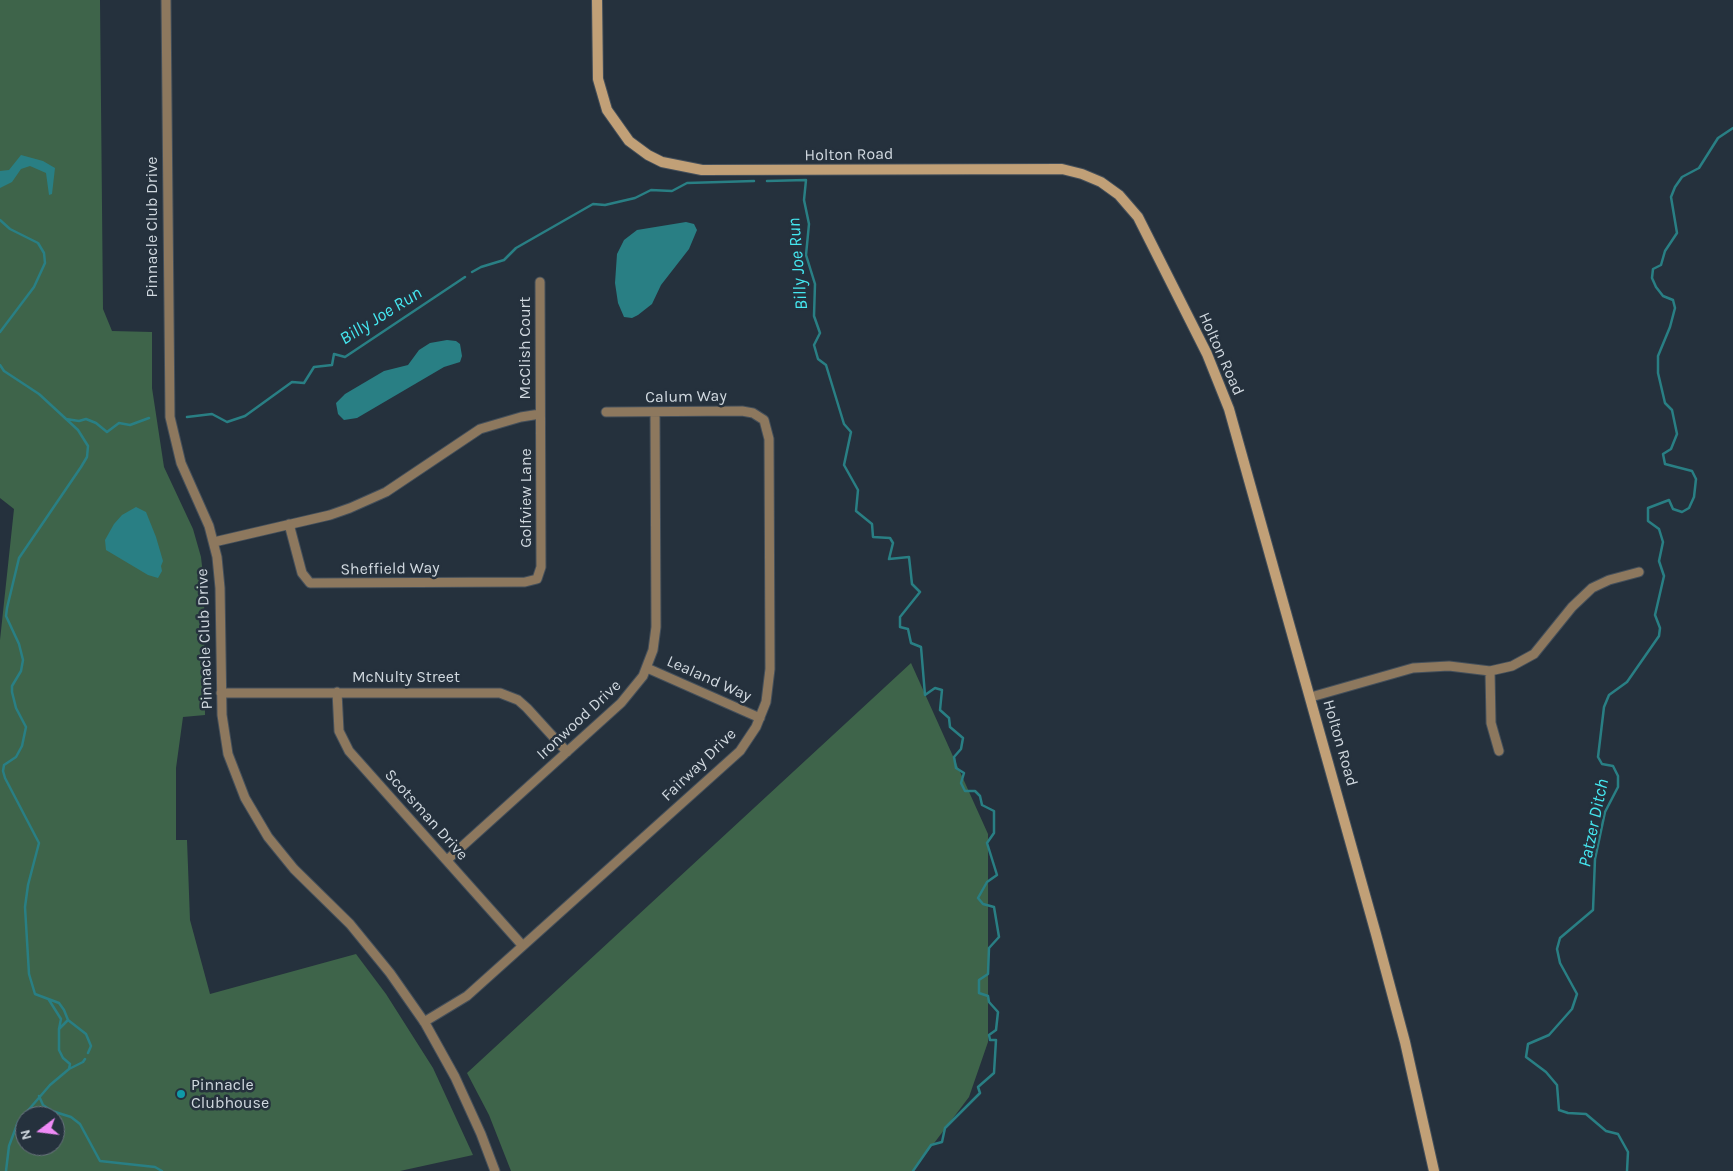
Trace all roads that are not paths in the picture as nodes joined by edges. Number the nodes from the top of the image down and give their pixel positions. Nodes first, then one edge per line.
1 (166, 0) edge
2 (596, 0) edge
3 (540, 282) dead end
4 (606, 412) dead end
5 (654, 413) junction
6 (540, 414) junction
7 (764, 420) joint
8 (289, 524) junction
9 (214, 542) junction
10 (1639, 572) dead end
11 (535, 580) joint
12 (646, 668) junction
13 (1490, 671) junction
14 (337, 692) junction
15 (221, 693) junction
16 (1311, 697) junction
17 (760, 718) junction
18 (1499, 751) dead end
19 (567, 752) junction
20 (447, 860) junction
21 (522, 945) junction
22 (424, 1022) junction
23 (495, 1171) edge
24 (1434, 1171) edge

1 - 9 street, Pinnacle Club Drive
2 - 16 street, Holton Road
3 - 6 street, McClish Court
4 - 5 street, Calum Way
5 - 7 street, Calum Way
5 - 12 street, Ironwood Drive
6 - 8 street
6 - 11 street, Golfview Lane
7 - 17 street, Fairway Drive
8 - 9 street
8 - 11 street, Sheffield Way
9 - 15 street, Pinnacle Club Drive
10 - 13 street
12 - 17 street, Lealand Way
12 - 19 street, Ironwood Drive
13 - 16 street
13 - 18 street
14 - 15 street, McNulty Street
14 - 19 street, McNulty Street
14 - 20 street, Scotsman Drive
15 - 22 street, Pinnacle Club Drive
16 - 24 street, Holton Road
17 - 21 street, Fairway Drive
19 - 20 street, Ironwood Drive
20 - 21 street, Scotsman Drive
21 - 22 street, Fairway Drive
22 - 23 street, Pinnacle Club Drive

